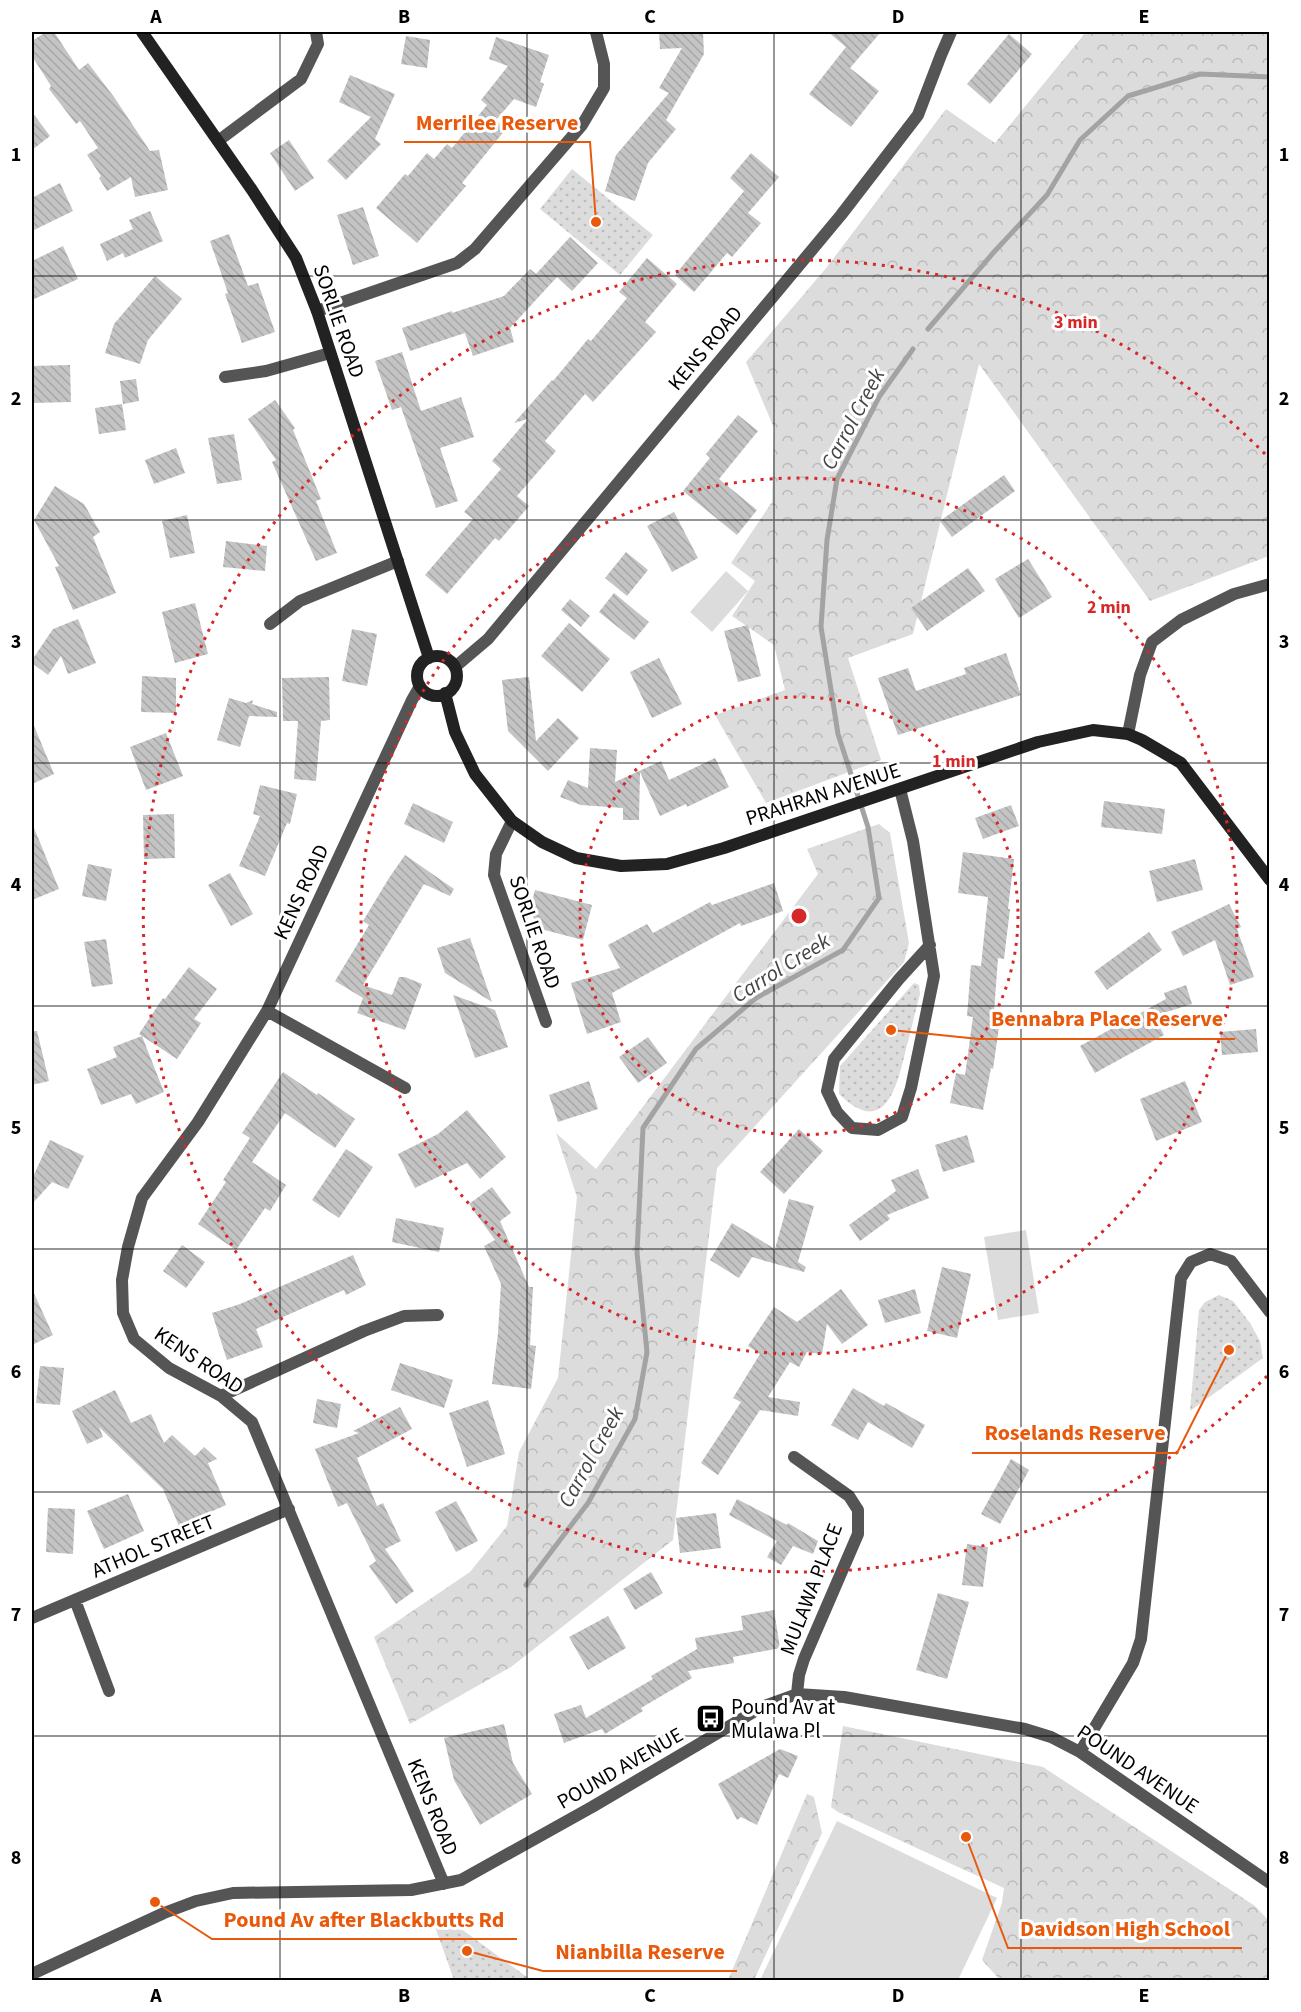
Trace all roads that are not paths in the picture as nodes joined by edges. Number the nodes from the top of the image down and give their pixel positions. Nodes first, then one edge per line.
1 (142, 32) edge
2 (315, 32) edge
3 (596, 32) edge
4 (951, 32) edge
5 (218, 141) junction
6 (317, 311) junction
7 (330, 353) junction
8 (225, 377) dead end
9 (398, 561) junction
10 (1269, 584) edge
11 (270, 624) dead end
12 (429, 658) junction
13 (455, 667) junction
14 (420, 686) junction
15 (446, 693) junction
16 (1128, 734) junction
17 (900, 789) junction
18 (512, 821) junction
19 (1269, 880) edge
20 (930, 945) junction
21 (267, 1011) junction
22 (546, 1022) dead end
23 (405, 1088) dead end
24 (1269, 1312) edge
25 (438, 1315) dead end
26 (221, 1396) junction
27 (794, 1457) dead end
28 (289, 1509) junction
29 (75, 1600) junction
30 (32, 1618) edge
31 (109, 1691) dead end
32 (797, 1694) junction
33 (1080, 1752) junction
34 (1269, 1883) edge
35 (444, 1884) junction
36 (32, 1974) edge

1 - 5 street, SORLIE ROAD
2 - 5 street
3 - 6 street
4 - 13 street, KENS ROAD
5 - 6 street, SORLIE ROAD
6 - 7 street, SORLIE ROAD
7 - 8 street
7 - 9 street, SORLIE ROAD
9 - 11 street
9 - 12 street, SORLIE ROAD
10 - 16 street
12 - 13 street
12 - 14 street
13 - 15 street
14 - 15 street
14 - 21 street, KENS ROAD
15 - 18 street, PRAHRAN AVENUE
16 - 17 street, PRAHRAN AVENUE
16 - 19 street, PRAHRAN AVENUE
17 - 18 street, PRAHRAN AVENUE
17 - 20 street
18 - 22 street, SORLIE ROAD
20 - 20 street
21 - 23 street
21 - 26 street, KENS ROAD
24 - 33 street
25 - 26 street
26 - 28 street, KENS ROAD
27 - 32 street, MULAWA PLACE
28 - 29 street, ATHOL STREET
28 - 35 street, KENS ROAD
29 - 30 street, ATHOL STREET
29 - 31 street
32 - 33 street, POUND AVENUE
32 - 35 street, POUND AVENUE
33 - 34 street, POUND AVENUE
35 - 36 street, POUND AVENUE

